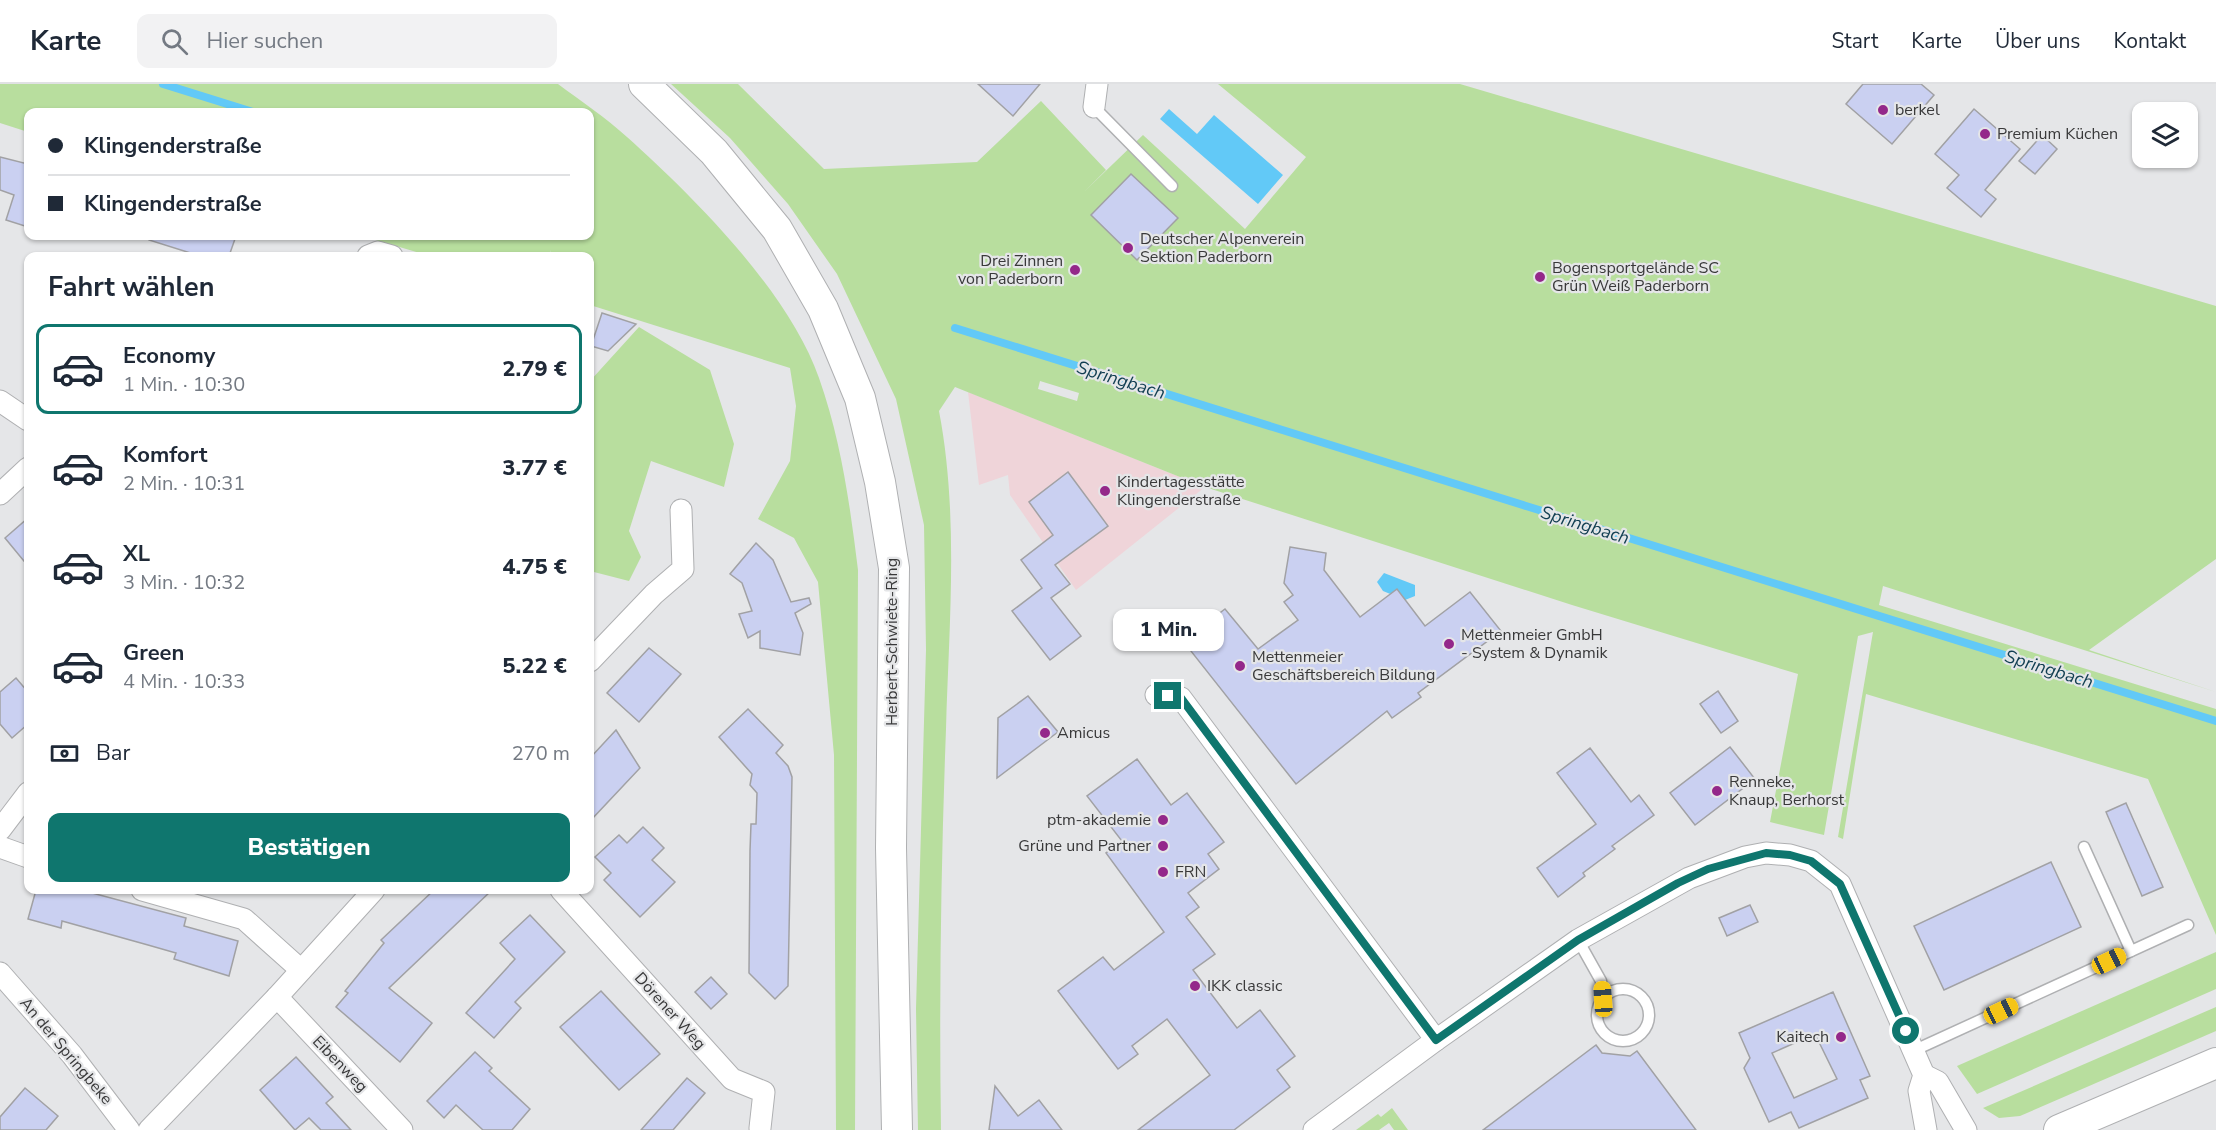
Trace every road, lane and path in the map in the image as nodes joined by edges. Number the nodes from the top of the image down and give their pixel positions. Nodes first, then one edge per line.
1 (644, 84) edge
2 (1097, 84) edge
3 (1094, 107) joint
4 (1172, 186) dead end
5 (0, 401) edge
6 (24, 417) edge
7 (24, 472) edge
8 (0, 494) edge
9 (681, 510) dead end
10 (594, 657) edge
11 (1156, 695) dead end
12 (24, 798) edge
13 (0, 830) edge
14 (0, 847) edge
15 (2084, 847) dead end
16 (24, 855) edge
17 (156, 894) edge
18 (370, 894) edge
19 (565, 894) edge
20 (2188, 925) dead end
21 (1578, 940) junction
22 (2131, 951) junction
23 (301, 970) junction
24 (0, 973) edge
25 (277, 998) junction
26 (1603, 999) junction
27 (1436, 1040) junction
28 (1915, 1050) junction
29 (2216, 1063) edge
30 (1924, 1075) junction
31 (760, 1128) dead end
32 (129, 1130) edge
33 (149, 1130) edge
34 (402, 1130) edge
35 (897, 1130) edge
36 (1314, 1130) edge
37 (1926, 1130) edge
38 (1966, 1130) edge
39 (2060, 1130) edge

1 - 35 main road, Herbert-Schwiete-Ring
2 - 3 street
3 - 4 lane
5 - 6 street
7 - 8 street
9 - 10 street
11 - 27 street
12 - 13 street
14 - 16 street
15 - 22 lane
17 - 23 street
18 - 23 street
19 - 31 street, Dörener Weg
20 - 22 lane
21 - 26 lane
21 - 27 street
21 - 28 street
22 - 28 lane
23 - 25 street
24 - 32 street, An der Springbeke
25 - 33 street
25 - 34 street, Eibenweg
26 - 26 lane
27 - 36 street
28 - 30 street
29 - 39 main road
30 - 37 street
30 - 38 street

